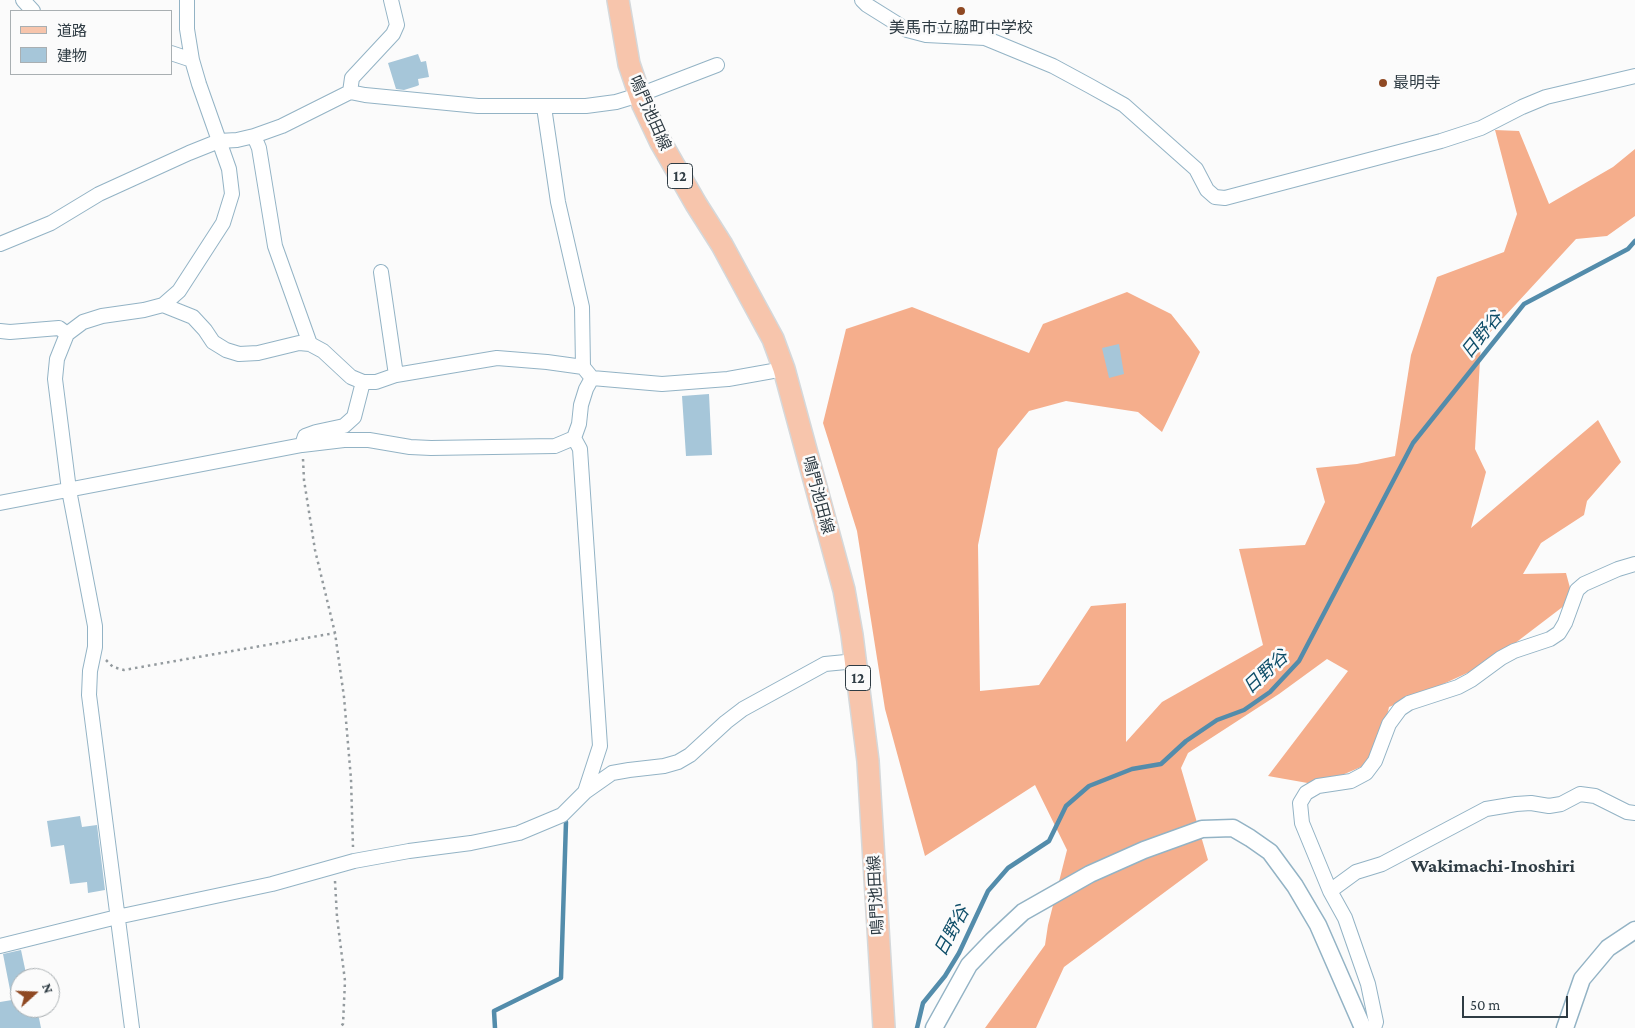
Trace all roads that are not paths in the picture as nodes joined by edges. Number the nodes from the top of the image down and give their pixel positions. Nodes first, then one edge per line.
1 (23, 0) edge
2 (187, 0) edge
3 (391, 0) edge
4 (618, 0) edge
5 (862, 0) edge
6 (32, 10) edge
7 (172, 53) edge
8 (192, 60) junction
9 (716, 65) dead end
10 (1635, 76) edge
11 (350, 92) junction
12 (639, 95) junction
13 (544, 107) junction
14 (254, 136) junction
15 (219, 141) junction
16 (0, 244) edge
17 (381, 272) dead end
18 (163, 305) junction
19 (0, 331) edge
20 (67, 334) junction
21 (310, 344) junction
22 (784, 369) junction
23 (587, 373) junction
24 (396, 375) junction
25 (363, 382) junction
26 (574, 438) junction
27 (302, 446) junction
28 (69, 490) junction
29 (0, 503) edge
30 (1635, 564) edge
31 (856, 662) junction
32 (585, 792) junction
33 (1635, 813) edge
34 (1330, 891) junction
35 (117, 917) junction
36 (1635, 930) edge
37 (0, 946) edge
38 (132, 1028) edge
39 (884, 1028) edge
40 (934, 1028) edge
41 (1363, 1028) edge
42 (1374, 1028) edge
43 (1565, 1028) edge

1 - 6 street
2 - 8 street
3 - 11 street
4 - 12 main road, 鳴門池田線 / 12
5 - 10 street
7 - 8 street
8 - 15 street
9 - 12 street
11 - 13 street
11 - 14 street
12 - 13 street
12 - 22 main road, 鳴門池田線 / 12
13 - 23 street
14 - 15 street
14 - 21 street
15 - 16 street
15 - 18 street
17 - 24 street
18 - 20 street
18 - 21 street
19 - 20 street
20 - 28 street
21 - 25 street
22 - 23 street
22 - 31 main road, 鳴門池田線 / 12
23 - 24 street
23 - 26 street
24 - 25 street
25 - 27 street
26 - 27 street
26 - 32 street
27 - 28 street
28 - 29 street
28 - 35 street
30 - 34 street
31 - 32 street
31 - 39 main road, 鳴門池田線 / 12
32 - 35 street
33 - 34 street
34 - 42 street
35 - 37 street
35 - 38 street
36 - 43 street
40 - 41 street

